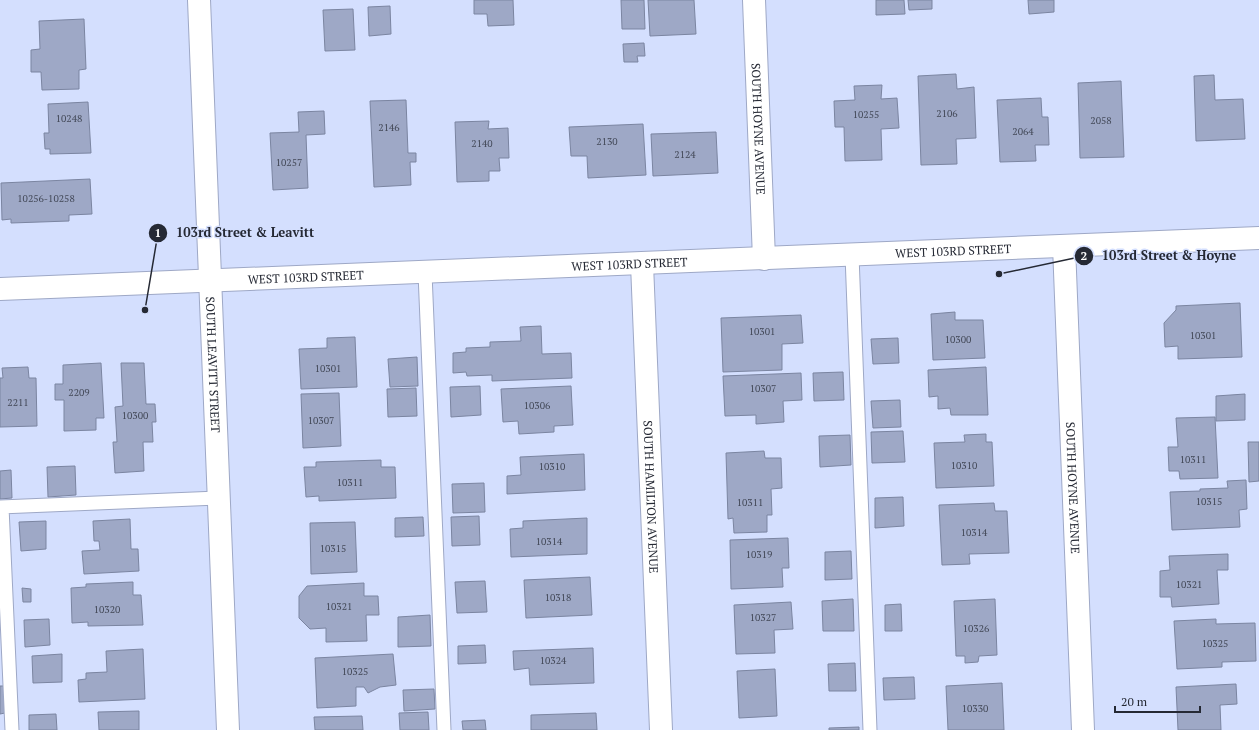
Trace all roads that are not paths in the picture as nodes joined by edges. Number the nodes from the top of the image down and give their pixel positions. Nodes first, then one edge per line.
1 (199, 0) edge
2 (754, 0) edge
3 (1259, 238) edge
4 (1064, 246) junction
5 (852, 255) junction
6 (764, 259) junction
7 (642, 264) junction
8 (426, 273) junction
9 (210, 281) junction
10 (0, 289) edge
11 (218, 498) junction
12 (1, 507) edge
13 (12, 730) edge
14 (228, 730) edge
15 (444, 730) edge
16 (660, 730) edge
17 (870, 730) edge
18 (1083, 730) edge

1 - 9 street, SOUTH LEAVITT STREET
2 - 6 street, SOUTH HOYNE AVENUE
3 - 4 street, WEST 103RD STREET
4 - 5 street, WEST 103RD STREET
4 - 18 street, SOUTH HOYNE AVENUE
5 - 6 street, WEST 103RD STREET
5 - 17 lane
6 - 7 street, WEST 103RD STREET
7 - 8 street, WEST 103RD STREET
7 - 16 street, SOUTH HAMILTON AVENUE
8 - 9 street, WEST 103RD STREET
8 - 15 lane
9 - 10 street, WEST 103RD STREET
9 - 11 street, SOUTH LEAVITT STREET
11 - 12 lane
11 - 14 street, SOUTH LEAVITT STREET
12 - 13 lane

